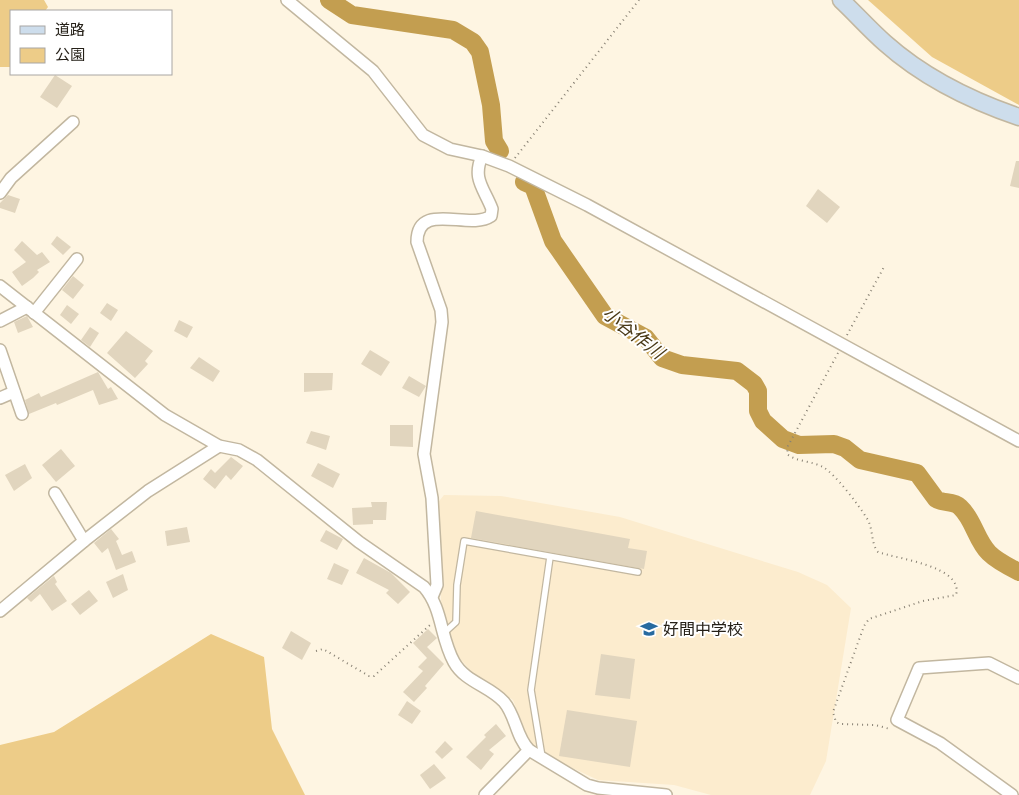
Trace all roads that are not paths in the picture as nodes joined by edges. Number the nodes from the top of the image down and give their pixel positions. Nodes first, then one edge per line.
1 (287, 0) edge
2 (841, 0) edge
3 (1019, 117) edge
4 (73, 122) dead end
5 (482, 156) junction
6 (0, 193) edge
7 (77, 259) dead end
8 (0, 286) edge
9 (30, 310) junction
10 (0, 320) edge
11 (0, 350) edge
12 (14, 392) junction
13 (0, 398) edge
14 (22, 414) dead end
15 (1019, 441) edge
16 (219, 446) junction
17 (55, 493) dead end
18 (84, 541) junction
19 (550, 557) junction
20 (638, 572) dead end
21 (432, 597) junction
22 (0, 611) edge
23 (445, 632) junction
24 (1019, 678) edge
25 (529, 750) junction
26 (542, 759) junction
27 (485, 795) edge
28 (666, 795) edge
29 (1012, 795) edge

1 - 5 street
2 - 3 street
4 - 6 street
5 - 15 street
5 - 21 street
7 - 9 street
8 - 9 street
9 - 10 street
9 - 16 street
11 - 12 street
12 - 13 street
12 - 14 street
16 - 18 street
16 - 21 street
17 - 18 street
18 - 22 street
19 - 20 lane
19 - 23 lane
19 - 26 lane
21 - 23 street
23 - 25 street
24 - 29 street
25 - 26 street
25 - 27 street
26 - 28 street

